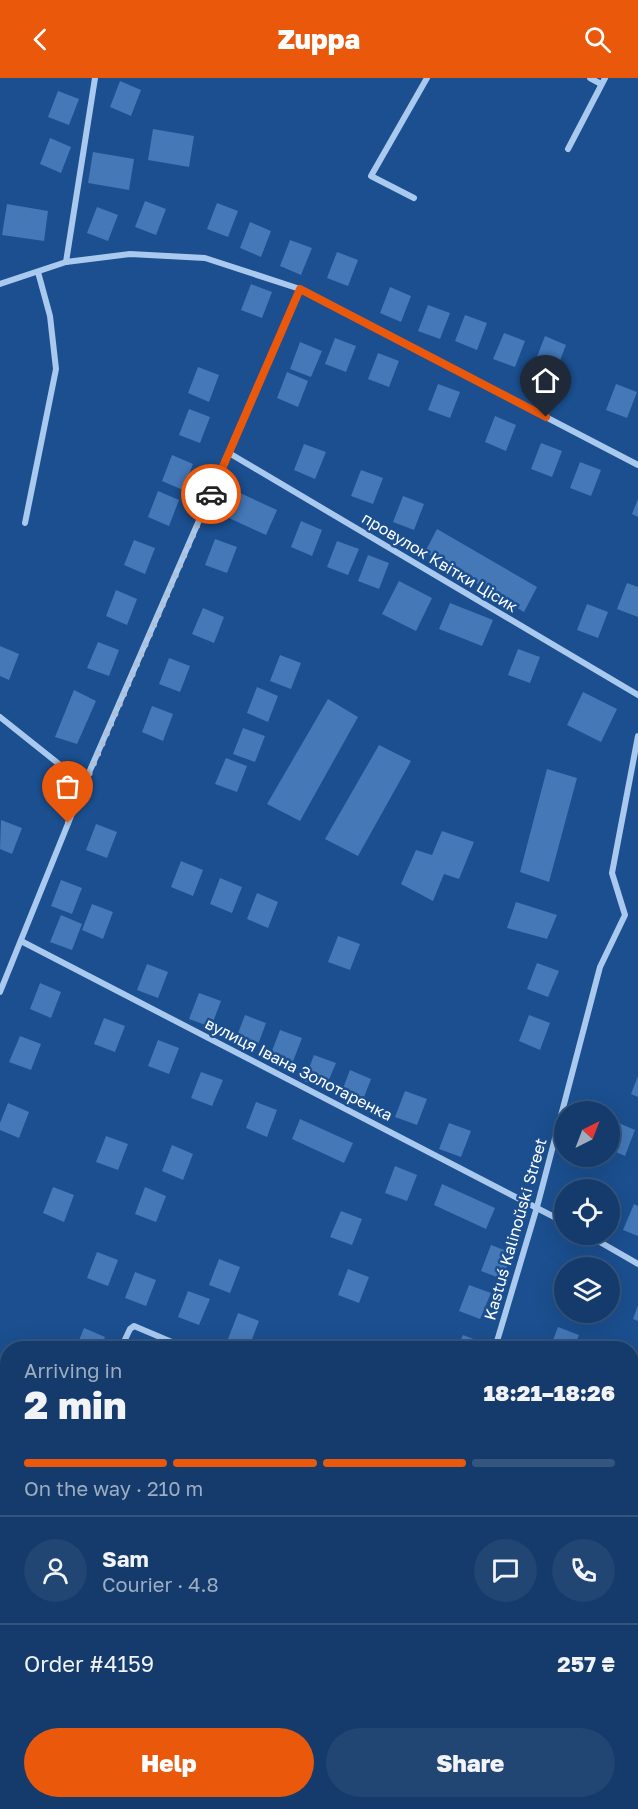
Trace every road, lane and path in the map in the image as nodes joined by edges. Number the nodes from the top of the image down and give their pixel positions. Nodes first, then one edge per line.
1 (96, 78) edge
2 (427, 78) edge
3 (590, 78) edge
4 (603, 81) edge
5 (568, 149) dead end
6 (414, 198) dead end
7 (66, 262) junction
8 (38, 272) junction
9 (0, 284) edge
10 (300, 289) junction
11 (229, 453) junction
12 (638, 465) edge
13 (25, 524) dead end
14 (638, 695) edge
15 (0, 717) edge
16 (638, 736) edge
17 (84, 784) junction
18 (21, 941) junction
19 (0, 992) edge
20 (537, 1207) junction
21 (554, 1216) edge
22 (605, 1245) edge
23 (638, 1264) edge
24 (124, 1341) edge
25 (169, 1341) edge
26 (497, 1341) edge

1 - 7 street
2 - 6 street
3 - 4 street
4 - 5 street
7 - 8 street
7 - 10 street
8 - 9 street
8 - 13 street
10 - 11 street
10 - 12 street
11 - 14 street, провулок Квітки Цісик
11 - 17 street
15 - 17 street
16 - 20 street, Kastuś Kalinoŭski Street
17 - 18 street
18 - 19 street
18 - 20 street, вулиця Івана Золотаренка
20 - 21 street, вулиця Івана Золотаренка
20 - 26 street, Kastuś Kalinoŭski Street
22 - 23 street
24 - 25 street

